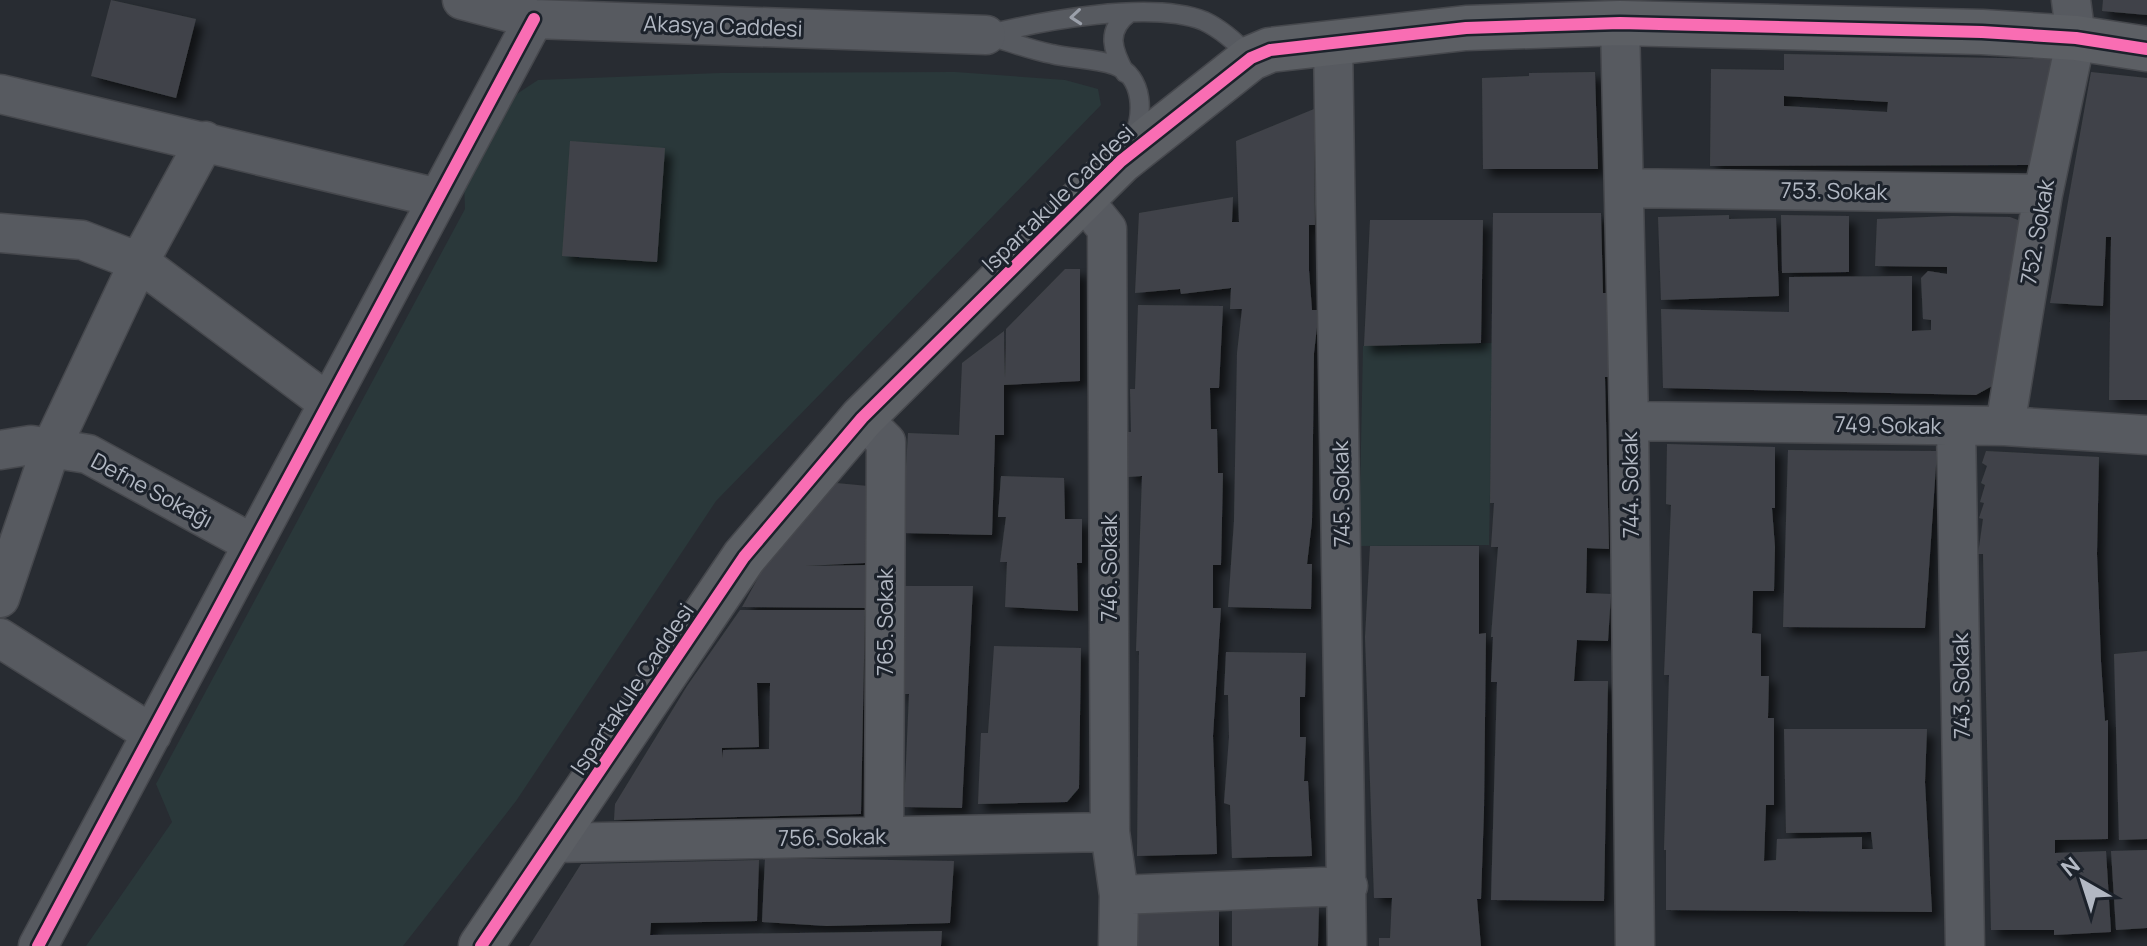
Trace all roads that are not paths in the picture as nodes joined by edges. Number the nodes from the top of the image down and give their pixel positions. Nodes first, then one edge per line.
1 (462, 0) edge
2 (535, 10) edge
3 (1129, 13) junction
4 (2073, 19) edge
5 (1620, 23) junction
6 (986, 35) junction
7 (1333, 42) junction
8 (2147, 49) edge
9 (1251, 58) junction
10 (1125, 74) junction
11 (0, 94) edge
12 (205, 141) junction
13 (1121, 161) junction
14 (1624, 188) junction
15 (2043, 194) junction
16 (438, 198) junction
17 (1082, 198) junction
18 (0, 233) edge
19 (139, 262) junction
20 (328, 403) junction
21 (862, 418) junction
22 (1629, 421) junction
23 (1956, 426) junction
24 (2005, 426) junction
25 (2147, 435) edge
26 (51, 448) junction
27 (0, 450) edge
28 (253, 544) junction
29 (0, 598) edge
30 (0, 638) edge
31 (152, 734) junction
32 (1110, 832) junction
33 (884, 836) junction
34 (553, 843) junction
35 (1348, 886) junction
36 (1119, 895) junction
37 (38, 946) edge
38 (481, 946) edge
39 (1118, 946) edge
40 (1347, 946) edge
41 (1635, 946) edge
42 (1965, 946) edge

1 - 2 street, Akasya Caddesi
2 - 6 street, Akasya Caddesi
2 - 16 street
3 -> 6 lane, Akasya Caddesi
3 - 9 lane, Akasya Caddesi
3 - 10 lane
4 - 5 street, Ispartakule Caddesi
4 - 8 street, Ispartakule Caddesi
4 - 15 street, 752. Sokak
5 - 7 street, Ispartakule Caddesi
5 - 14 street, 744. Sokak
6 - 10 lane, Akasya Caddesi
7 - 9 street, Ispartakule Caddesi
7 - 35 street, 745. Sokak
9 - 13 street, Ispartakule Caddesi
10 - 13 lane
11 - 12 street
12 - 16 street
12 - 19 street
13 - 17 street, Ispartakule Caddesi
14 - 15 street, 753. Sokak
14 - 22 street, 744. Sokak
15 - 24 street, 752. Sokak
16 - 20 street
17 - 21 street, Ispartakule Caddesi
17 - 32 street, 746. Sokak
18 - 19 street
19 - 20 street
19 - 26 street
20 - 28 street
21 - 33 street, 765. Sokak
21 - 34 street, Ispartakule Caddesi
22 - 23 street, 749. Sokak
22 - 41 street, 744. Sokak
23 - 24 street, 749. Sokak
23 - 42 street, 743. Sokak
24 - 25 street, 749. Sokak
26 - 27 street, Defne Sokağı
26 - 28 street, Defne Sokağı
26 - 29 street
28 - 31 street
30 - 31 street
31 - 37 street
32 - 33 street, 756. Sokak
32 - 36 street, 746. Sokak
33 - 34 street, 756. Sokak
34 - 38 street, Ispartakule Caddesi
35 - 36 street
35 - 40 street, 745. Sokak
36 - 39 street, 746. Sokak

